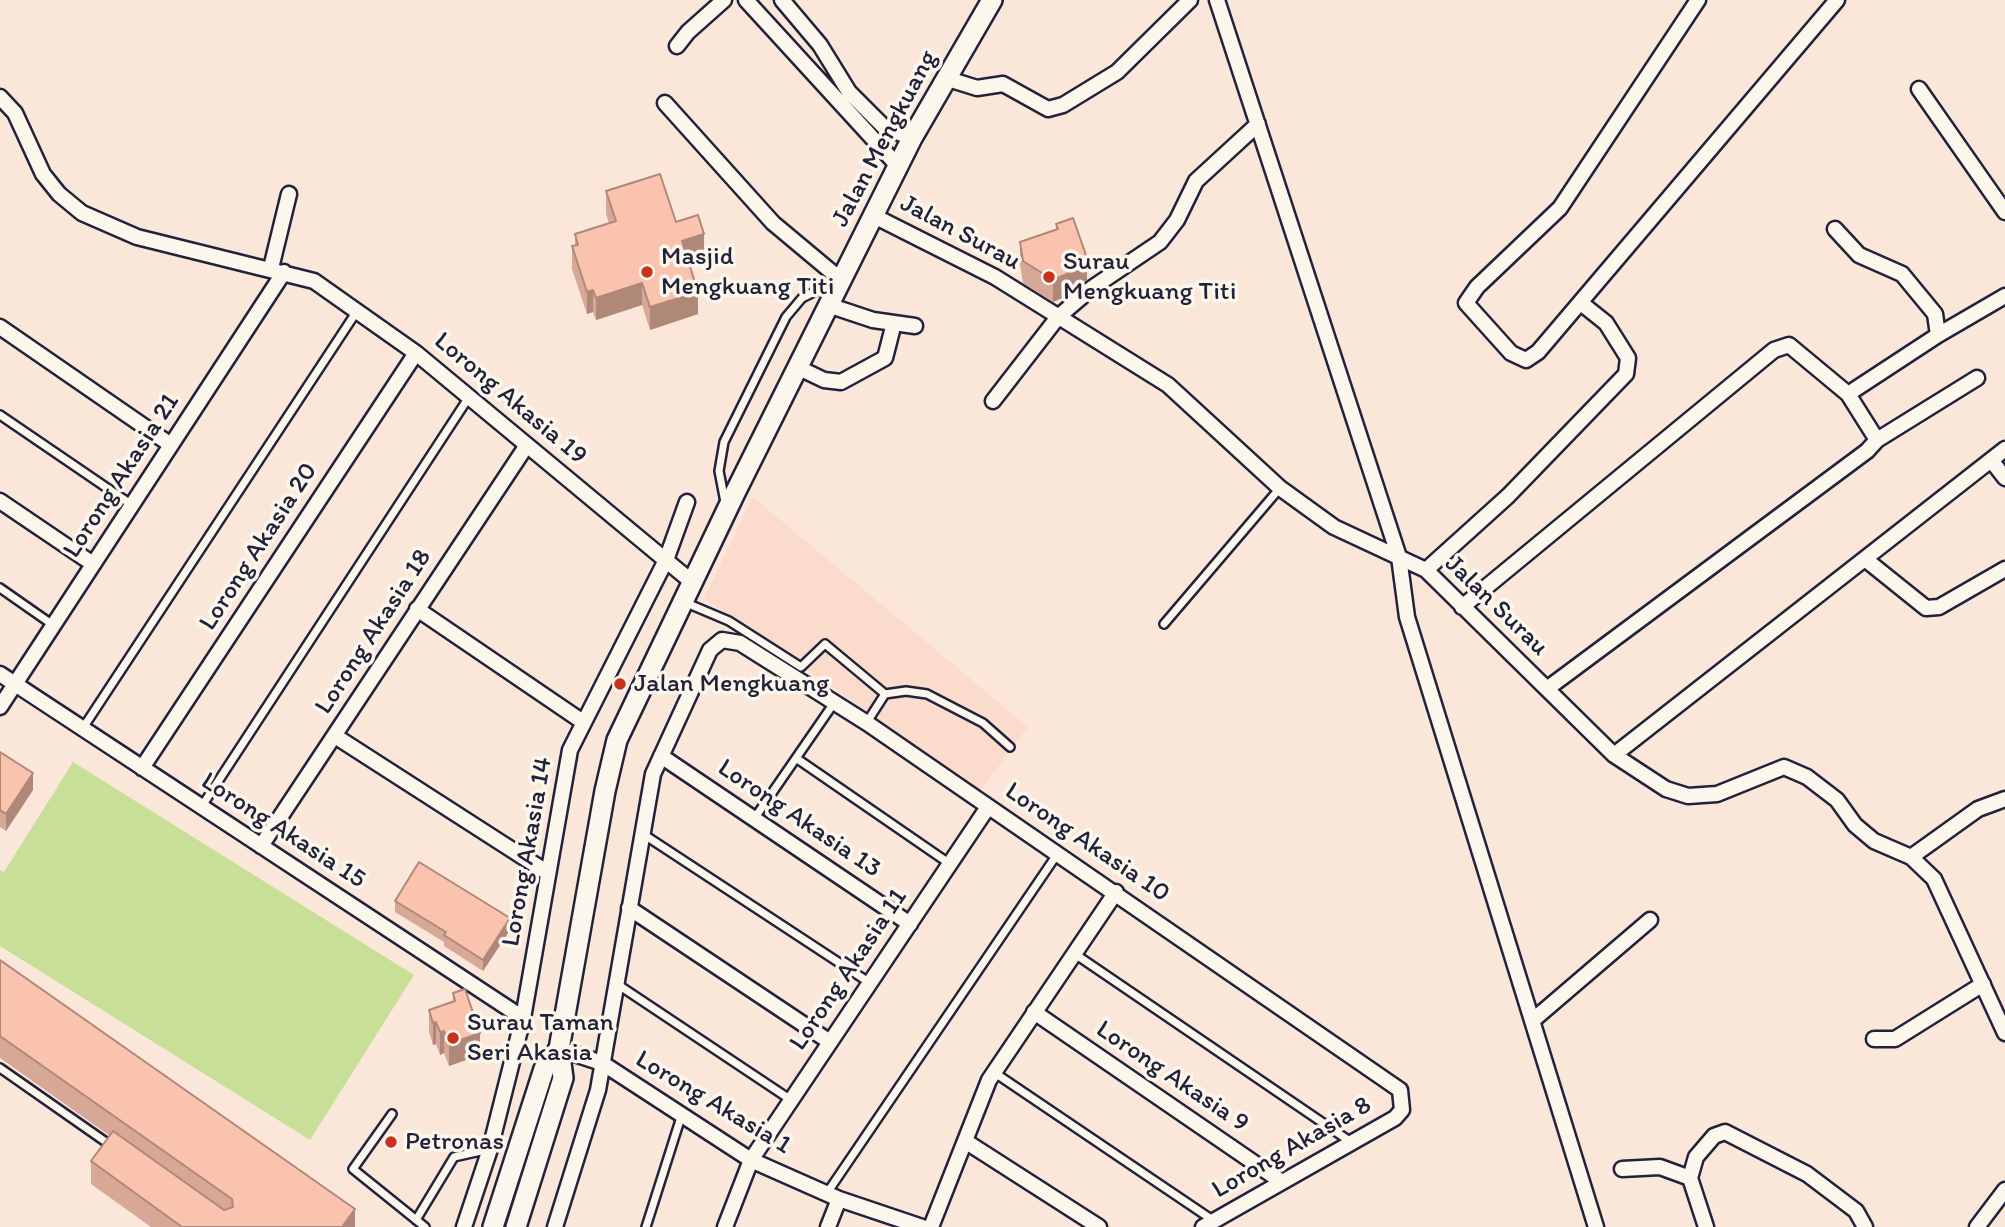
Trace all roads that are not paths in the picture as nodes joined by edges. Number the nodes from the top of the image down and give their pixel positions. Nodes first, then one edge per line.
1 (724, 0) edge
2 (746, 0) edge
3 (782, 0) edge
4 (992, 0) edge
5 (1190, 0) edge
6 (1217, 0) edge
7 (1698, 0) edge
8 (1837, 0) edge
9 (677, 46) dead end
10 (820, 46) junction
11 (804, 61) junction
12 (945, 78) junction
13 (1919, 89) dead end
14 (0, 97) edge
15 (665, 103) dead end
16 (1258, 124) junction
17 (904, 135) junction
18 (891, 159) junction
19 (289, 194) dead end
20 (2005, 212) edge
21 (874, 216) junction
22 (1835, 229) dead end
23 (277, 270) junction
24 (841, 279) junction
25 (2005, 296) edge
26 (1581, 303) junction
27 (828, 305) junction
28 (357, 311) junction
29 (1058, 317) junction
30 (894, 323) junction
31 (915, 326) dead end
32 (0, 327) edge
33 (1938, 335) junction
34 (416, 353) junction
35 (797, 367) junction
36 (1977, 378) dead end
37 (1849, 394) junction
38 (469, 397) junction
39 (993, 401) dead end
40 (0, 415) edge
41 (1877, 440) junction
42 (171, 445) junction
43 (527, 445) junction
44 (2005, 449) edge
45 (1991, 460) junction
46 (2005, 478) edge
47 (1280, 488) junction
48 (0, 500) edge
49 (687, 502) dead end
50 (132, 505) junction
51 (726, 510) junction
52 (1399, 557) junction
53 (1865, 559) junction
54 (666, 560) junction
55 (93, 564) junction
56 (2005, 569) edge
57 (1426, 570) junction
58 (692, 582) junction
59 (0, 588) edge
60 (684, 602) junction
61 (1462, 607) junction
62 (417, 609) junction
63 (1164, 624) dead end
64 (54, 625) junction
65 (0, 674) edge
66 (15, 684) junction
67 (1548, 688) junction
68 (885, 694) junction
69 (834, 703) junction
70 (0, 707) edge
71 (583, 722) junction
72 (867, 723) junction
73 (83, 729) junction
74 (335, 736) junction
75 (1010, 747) dead end
76 (1614, 755) junction
77 (661, 756) junction
78 (796, 758) junction
79 (142, 768) junction
80 (2005, 799) edge
81 (202, 807) junction
82 (988, 807) junction
83 (754, 819) junction
84 (643, 834) junction
85 (261, 846) junction
86 (1058, 852) junction
87 (1911, 857) junction
88 (950, 864) junction
89 (548, 873) junction
90 (1116, 892) junction
91 (629, 908) junction
92 (1650, 920) dead end
93 (910, 923) junction
94 (1074, 954) junction
95 (870, 982) junction
96 (616, 984) junction
97 (1983, 984) junction
98 (1034, 1012) junction
99 (523, 1018) junction
100 (1532, 1021) junction
101 (2005, 1033) edge
102 (1874, 1039) dead end
103 (830, 1042) junction
104 (559, 1049) junction
105 (602, 1063) junction
106 (0, 1068) edge
107 (994, 1073) junction
108 (791, 1100) junction
109 (1402, 1110) joint
110 (392, 1114) dead end
111 (681, 1116) junction
112 (965, 1141) junction
113 (521, 1142) junction
114 (1352, 1143) junction
115 (490, 1149) junction
116 (126, 1156) edge
117 (751, 1160) junction
118 (1622, 1169) dead end
119 (1690, 1178) junction
120 (1282, 1182) junction
121 (2005, 1190) edge
122 (833, 1196) junction
123 (416, 1220) junction
124 (1209, 1224) edge
125 (425, 1227) edge
126 (464, 1227) edge
127 (493, 1227) edge
128 (516, 1227) edge
129 (555, 1227) edge
130 (646, 1227) edge
131 (725, 1227) edge
132 (828, 1227) edge
133 (922, 1227) edge
134 (931, 1227) edge
135 (1099, 1227) edge
136 (1596, 1227) edge
137 (1706, 1227) edge
138 (1865, 1227) edge
139 (1977, 1227) edge

1 - 9 street
2 - 11 street
3 - 10 street
4 - 12 main road, Jalan Mengkuang
5 - 12 street
6 - 16 street
7 - 26 street
8 - 26 street
10 - 11 street
10 - 17 street
11 - 18 street
12 - 17 main road, Jalan Mengkuang
13 - 20 street
14 - 23 street, Lorong Akasia 19
15 - 24 street
16 - 29 street
16 - 52 street
17 - 18 main road, Jalan Mengkuang
18 - 21 main road, Jalan Mengkuang
19 - 23 street, Lorong Akasia 21
21 - 24 main road, Jalan Mengkuang
21 - 29 street, Jalan Surau
22 - 33 street
23 - 28 street, Lorong Akasia 19
23 - 42 street, Lorong Akasia 21
24 - 27 main road, Jalan Mengkuang
24 - 51 lane
25 - 33 street
26 - 57 street
27 - 30 street
27 - 35 main road, Jalan Mengkuang
28 - 34 street, Lorong Akasia 19
28 - 73 lane
29 - 39 street
29 - 47 street, Jalan Surau
30 - 31 street
30 - 35 street
32 - 42 street
33 - 37 street
34 - 38 street, Lorong Akasia 19
34 - 79 street, Lorong Akasia 20
35 - 51 main road, Jalan Mengkuang
36 - 41 street
37 - 41 street
37 - 61 street
38 - 43 street, Lorong Akasia 19
38 - 81 lane
40 - 50 lane
41 - 67 street
42 - 50 street, Lorong Akasia 21
43 - 54 street, Lorong Akasia 19
43 - 62 street, Lorong Akasia 18
44 - 45 street
45 - 46 street
45 - 53 street
47 - 52 street, Jalan Surau
47 - 63 lane
48 - 55 street
49 - 54 street, Lorong Akasia 14
50 - 55 street, Lorong Akasia 21
51 - 58 main road, Jalan Mengkuang
52 - 57 street, Jalan Surau
52 - 100 street
53 - 56 street
53 - 76 street
54 - 58 street, Lorong Akasia 19
54 - 71 street, Lorong Akasia 14
55 - 64 street, Lorong Akasia 21
57 - 61 street, Jalan Surau
58 - 60 main road, Jalan Mengkuang
59 - 64 lane
60 - 68 lane
60 - 104 main road, Jalan Mengkuang
61 - 67 street, Jalan Surau
62 - 71 street
62 - 74 street, Lorong Akasia 18
64 - 66 street, Lorong Akasia 21
65 - 66 street, Lorong Akasia 15
66 - 70 street, Lorong Akasia 21
66 - 73 street, Lorong Akasia 15
67 - 76 street, Jalan Surau
68 - 72 lane
68 - 75 lane
69 - 72 street, Lorong Akasia 10
69 - 77 street, Lorong Akasia 10
69 - 78 lane
71 - 89 street, Lorong Akasia 14
72 - 82 street, Lorong Akasia 10
73 - 79 street, Lorong Akasia 15
74 - 85 street, Lorong Akasia 18
74 - 89 street
76 - 87 street, Jalan Surau
77 - 83 street, Lorong Akasia 13
77 - 84 street
78 - 83 lane
78 - 88 lane
79 - 81 street, Lorong Akasia 15
80 - 87 street
81 - 85 street, Lorong Akasia 15
82 - 86 street, Lorong Akasia 10
82 - 88 street, Lorong Akasia 11
83 - 93 street, Lorong Akasia 13
84 - 91 street
84 - 95 lane
85 - 99 street, Lorong Akasia 15
86 - 90 street, Lorong Akasia 10
86 - 122 lane
87 - 97 street, Jalan Surau
88 - 93 street, Lorong Akasia 11
89 - 99 street, Lorong Akasia 14
90 - 94 street
90 - 109 street, Lorong Akasia 10
91 - 96 street
91 - 103 street
92 - 100 street
93 - 95 street, Lorong Akasia 11
94 - 98 street
94 - 114 lane
95 - 103 street, Lorong Akasia 11
96 - 105 street
96 - 108 lane
97 - 101 street, Jalan Surau
97 - 102 street
98 - 107 street
98 - 120 street, Lorong Akasia 9
99 - 115 street, Lorong Akasia 14
100 - 136 street
103 - 108 street, Lorong Akasia 11
104 - 105 street, Lorong Akasia 1
104 - 113 main road, Jalan Mengkuang
104 - 128 main road, Jalan Mengkuang
105 - 111 street, Lorong Akasia 1
105 - 129 street
106 - 116 lane
107 - 112 street
107 - 124 lane
108 - 117 street, Lorong Akasia 11
109 - 114 street, Lorong Akasia 8
110 - 123 lane
111 - 117 street, Lorong Akasia 1
111 - 130 lane
112 - 134 street
112 - 135 street
113 - 115 street
113 - 127 main road, Jalan Mengkuang
114 - 120 street, Lorong Akasia 8
115 - 123 lane
115 - 126 street, Lorong Akasia 14
117 - 122 street, Lorong Akasia 1
117 - 131 street, Lorong Akasia 11
118 - 119 street
119 - 137 street
119 - 138 street
120 - 124 street, Lorong Akasia 8
121 - 139 street
122 - 132 street
122 - 133 street, Lorong Akasia 1
123 - 125 lane

